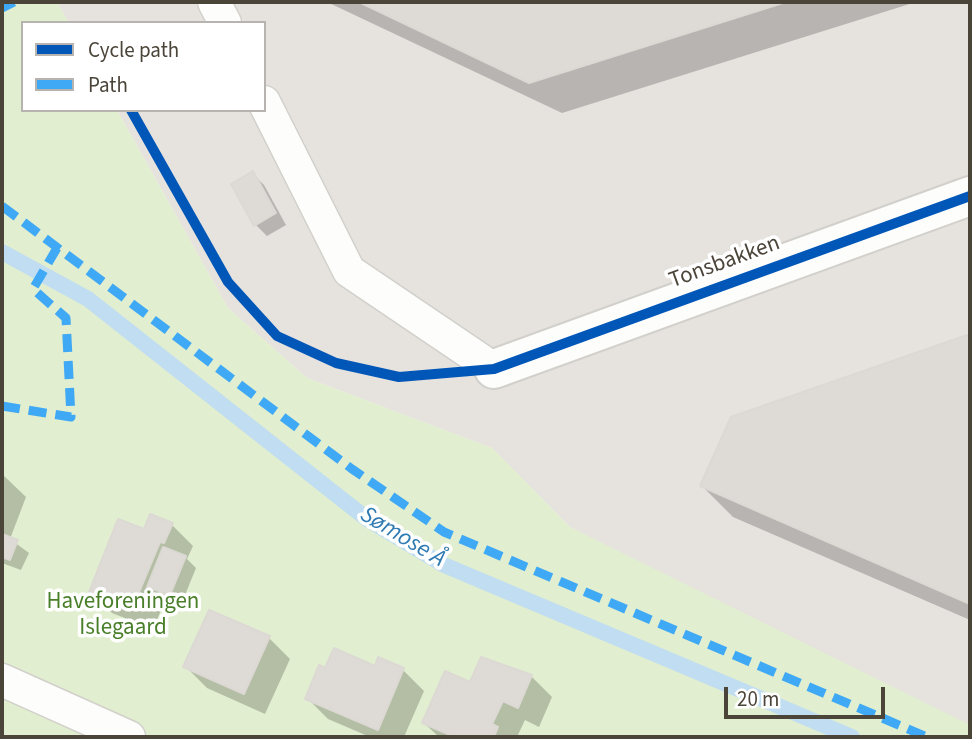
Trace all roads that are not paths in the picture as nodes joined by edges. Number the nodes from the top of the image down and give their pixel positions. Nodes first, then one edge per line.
1 (214, 2) edge
2 (224, 21) edge
3 (266, 106) edge
4 (970, 196) edge
5 (494, 369) joint
6 (2, 680) edge
7 (129, 737) edge

1 - 2 lane
3 - 5 lane
4 - 5 street, Tonsbakken
6 - 7 lane

